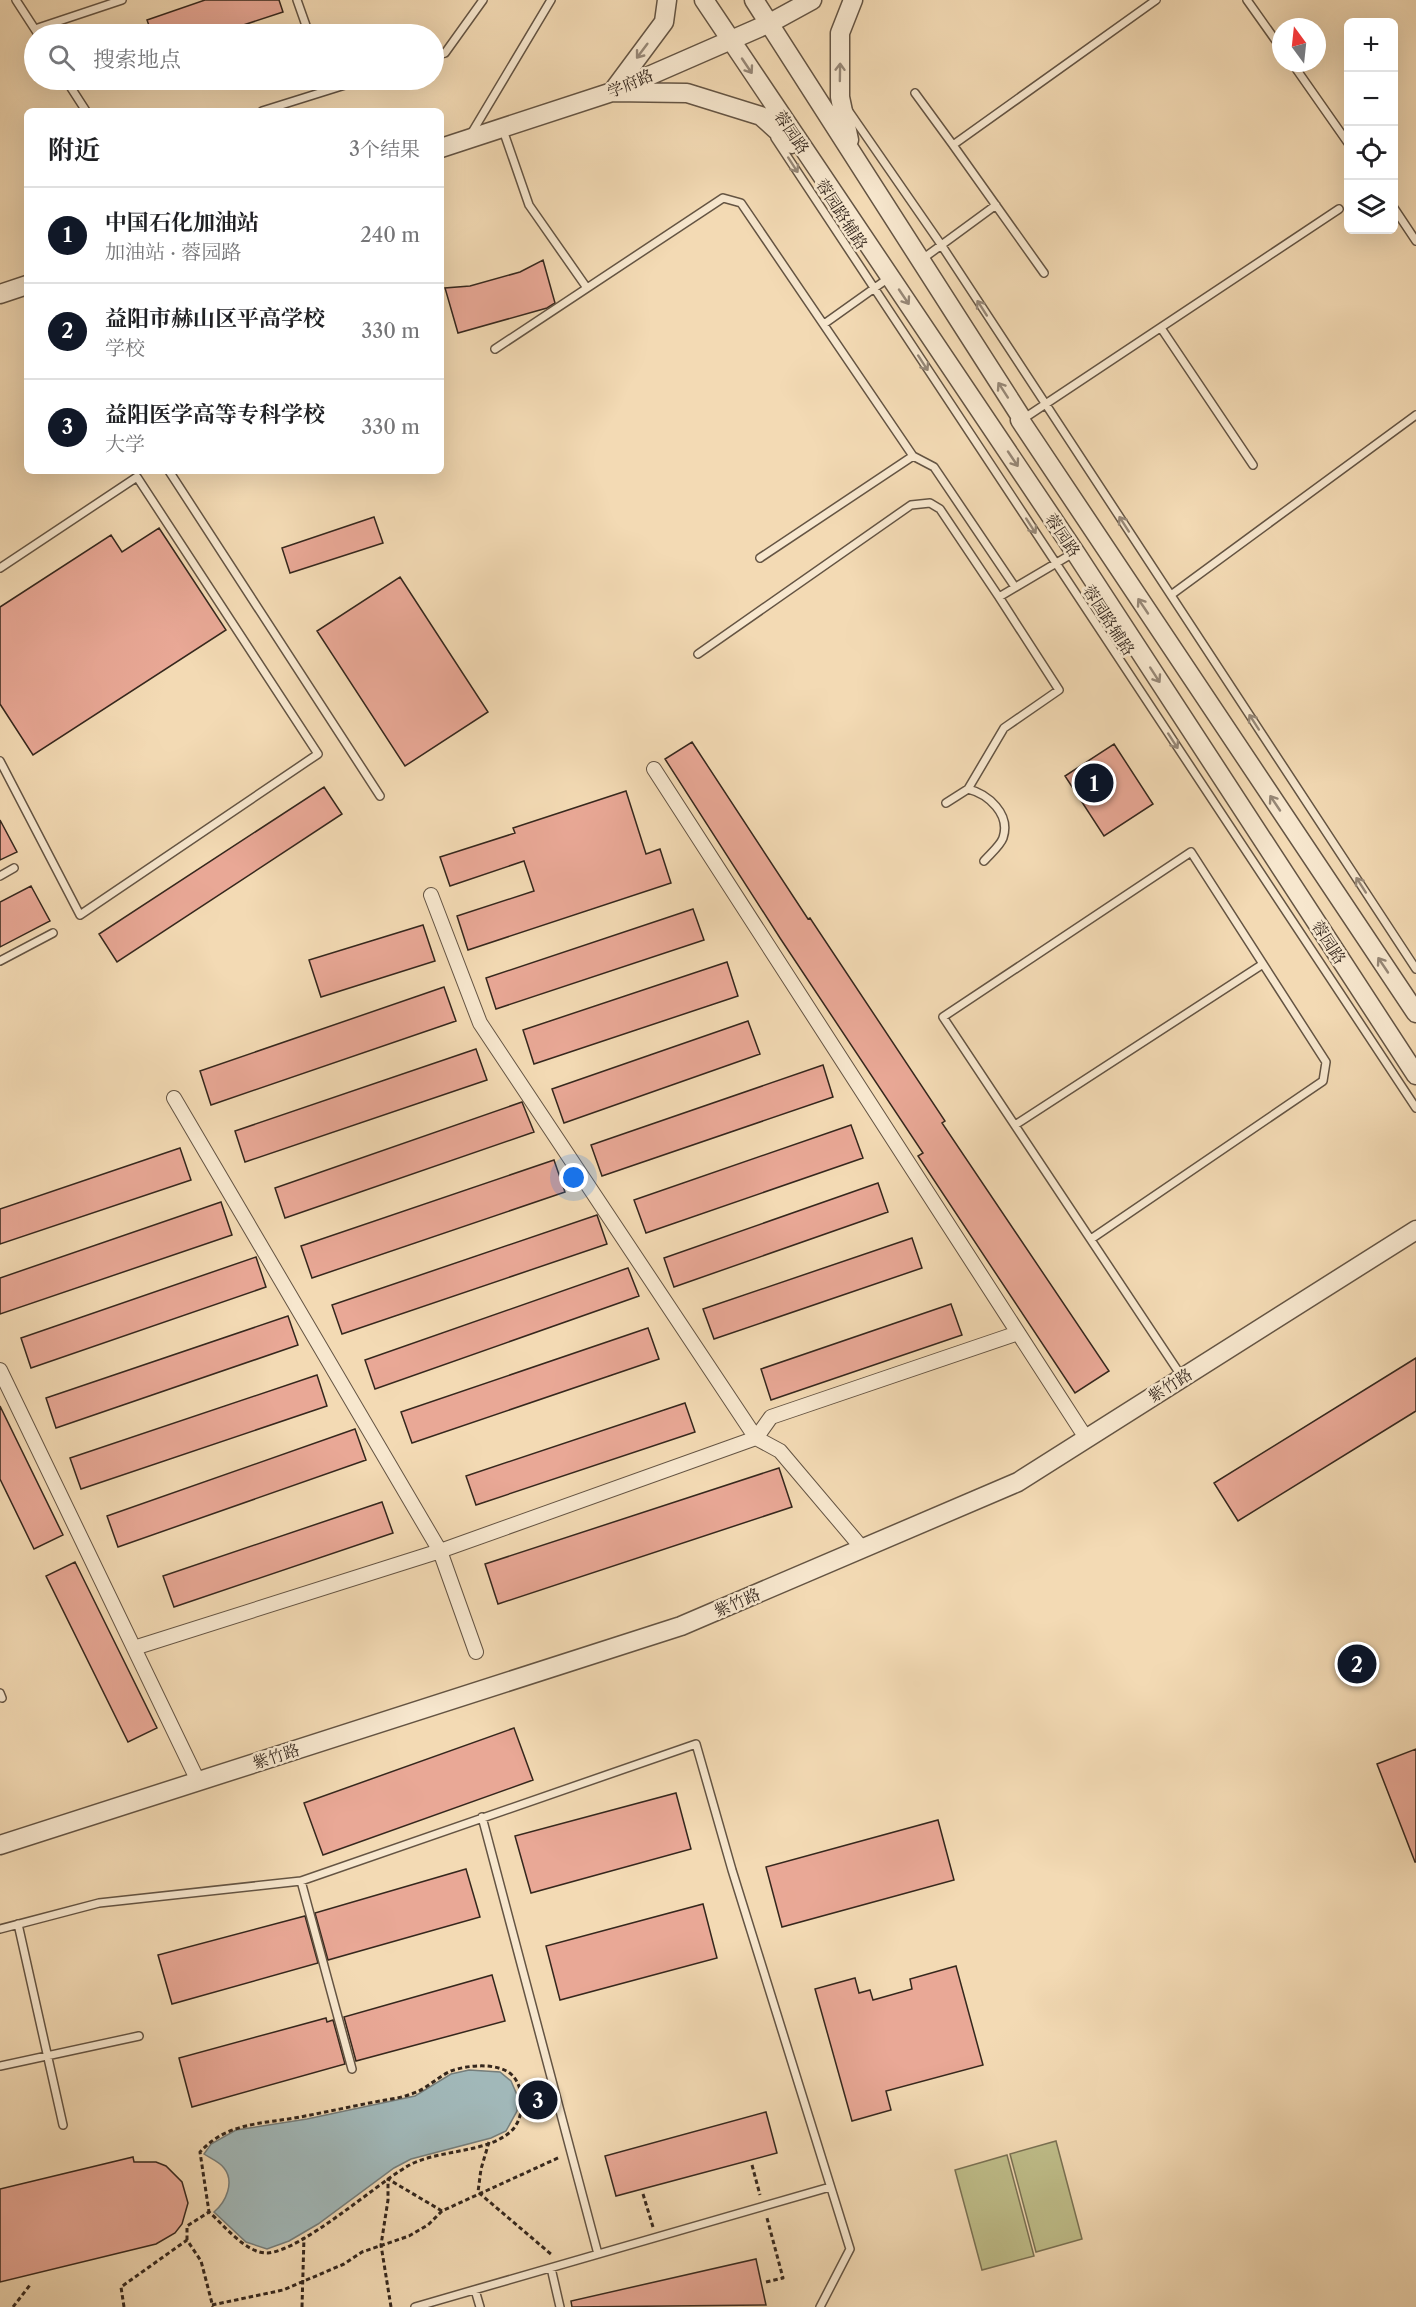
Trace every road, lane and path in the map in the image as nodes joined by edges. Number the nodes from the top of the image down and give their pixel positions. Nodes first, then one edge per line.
1 (16, 0) edge
2 (122, 0) edge
3 (297, 0) edge
4 (483, 0) edge
5 (551, 0) edge
6 (667, 0) edge
7 (704, 0) edge
8 (754, 0) edge
9 (812, 0) edge
10 (853, 0) edge
11 (1156, 0) edge
12 (1247, 0) edge
13 (770, 23) junction
14 (31, 24) edge
15 (58, 24) edge
16 (305, 24) edge
17 (1272, 35) edge
18 (730, 40) junction
19 (444, 53) edge
20 (1298, 72) edge
21 (72, 90) edge
22 (327, 90) edge
23 (612, 92) junction
24 (915, 93) dead end
25 (840, 97) junction
26 (84, 108) edge
27 (271, 108) edge
28 (761, 116) junction
29 (503, 128) junction
30 (1344, 137) edge
31 (468, 140) junction
32 (953, 145) junction
33 (444, 147) edge
34 (851, 150) junction
35 (815, 165) junction
36 (996, 205) junction
37 (1339, 208) dead end
38 (1398, 214) edge
39 (1416, 241) edge
40 (940, 243) junction
41 (921, 260) junction
42 (1044, 273) dead end
43 (890, 277) junction
44 (24, 286) edge
45 (587, 288) junction
46 (875, 289) junction
47 (0, 294) edge
48 (824, 324) junction
49 (1161, 328) junction
50 (495, 349) dead end
51 (1046, 405) junction
52 (1416, 415) edge
53 (1020, 420) junction
54 (913, 456) junction
55 (1253, 465) dead end
56 (171, 474) edge
57 (1075, 552) junction
58 (760, 558) dead end
59 (1055, 562) junction
60 (0, 568) edge
61 (1015, 587) junction
62 (1171, 595) junction
63 (999, 597) junction
64 (698, 654) dead end
65 (0, 761) edge
66 (654, 769) dead end
67 (968, 789) junction
68 (380, 796) dead end
69 (946, 803) dead end
70 (984, 861) dead end
71 (14, 868) dead end
72 (0, 876) edge
73 (431, 895) dead end
74 (53, 933) dead end
75 (0, 961) edge
76 (1263, 963) junction
77 (1416, 969) edge
78 (1416, 1013) edge
79 (1416, 1075) edge
80 (174, 1098) dead end
81 (1416, 1108) edge
82 (1015, 1125) junction
83 (1416, 1230) edge
84 (1091, 1239) junction
85 (1018, 1333) junction
86 (0, 1370) edge
87 (1182, 1377) junction
88 (756, 1438) junction
89 (1086, 1438) junction
90 (862, 1548) junction
91 (440, 1551) junction
92 (134, 1648) junction
93 (476, 1652) dead end
94 (198, 1781) junction
95 (482, 1817) junction
96 (0, 1845) edge
97 (301, 1881) junction
98 (18, 1923) junction
99 (0, 1929) edge
100 (139, 2036) dead end
101 (47, 2056) junction
102 (0, 2066) edge
103 (352, 2069) dead end
104 (63, 2125) dead end
105 (489, 2142) junction
106 (571, 2153) junction
107 (752, 2165) dead end
108 (388, 2179) junction
109 (830, 2187) junction
110 (478, 2192) junction
111 (643, 2194) dead end
112 (764, 2206) junction
113 (442, 2211) junction
114 (209, 2212) junction
115 (304, 2236) junction
116 (656, 2237) junction
117 (187, 2240) junction
118 (381, 2245) junction
119 (598, 2254) junction
120 (562, 2264) junction
121 (551, 2268) junction
122 (305, 2281) junction
123 (766, 2283) dead end
124 (30, 2285) dead end
125 (475, 2290) junction
126 (213, 2306) edge
127 (13, 2307) edge
128 (124, 2307) edge
129 (302, 2307) edge
130 (392, 2307) edge
131 (415, 2307) edge
132 (480, 2307) edge
133 (560, 2307) edge
134 (820, 2307) edge

1 - 14 lane
2 - 15 lane
3 - 16 lane
4 - 19 lane
5 - 31 lane
6 -> 23 street
7 - 18 street, 蓉园路
8 - 13 street, 蓉园路
9 - 13 street, 学府路
25 -> 10 street
11 - 32 lane
12 - 17 lane
13 - 18 street, 学府路
13 - 34 street, 蓉园路
18 - 23 street, 学府路
18 -> 35 street, 蓉园路
20 - 30 lane
21 - 26 lane
22 - 27 lane
23 - 28 street
23 - 29 street, 学府路
24 - 32 lane
25 - 34 street
25 - 40 lane
28 - 35 street
28 -> 46 lane, 蓉园路辅路
29 - 31 street, 学府路
29 - 45 lane
31 - 33 street, 学府路
32 - 36 lane
34 - 41 street, 蓉园路
35 - 43 street, 蓉园路
36 - 40 lane
36 - 42 lane
37 - 49 lane
38 - 39 lane
40 - 41 lane
51 -> 40 lane
53 -> 41 street, 蓉园路
43 - 46 lane
43 -> 57 street, 蓉园路
44 - 47 street
45 - 48 lane
45 - 50 lane
46 - 48 lane
46 -> 59 lane, 蓉园路辅路
48 - 54 lane
49 - 51 lane
49 - 55 lane
51 - 53 lane
62 -> 51 lane
52 - 62 lane
78 -> 53 street, 蓉园路
54 - 58 lane
54 - 61 lane
56 - 68 lane
57 - 59 lane
57 -> 79 street, 蓉园路
59 - 61 lane
59 -> 81 lane, 蓉园路辅路
60 - 65 lane
61 - 63 lane
77 -> 62 lane
63 - 64 lane
63 - 67 lane
66 - 85 street
67 - 69 lane
67 - 70 lane
71 - 72 lane
73 - 88 street
74 - 75 lane
76 - 82 lane
76 - 82 lane
76 - 84 lane
80 - 91 street
82 - 84 lane
83 - 87 street, 紫竹路
84 - 87 lane
85 - 88 street
85 - 89 street
86 - 92 street
87 - 89 street, 紫竹路
88 - 90 street
88 - 91 street
89 - 90 street, 紫竹路
90 - 94 street, 紫竹路
91 - 92 street
91 - 93 street
92 - 94 street
94 - 96 street, 紫竹路
95 - 97 lane
95 - 106 lane
95 - 109 lane
97 - 98 lane
97 - 103 lane
98 - 99 lane
98 - 101 lane
100 - 101 lane
101 - 102 lane
101 - 104 lane
105 - 108 path
105 - 110 path
105 - 114 path
106 - 110 path
106 - 119 lane
107 - 112 path
108 - 113 path
108 - 115 path
108 - 118 path
109 - 112 lane
109 - 134 lane
110 - 113 path
110 - 120 path
111 - 116 path
112 - 116 lane
112 - 123 path
113 - 118 path
114 - 115 path
114 - 117 path
115 - 122 path
116 - 119 lane
117 - 126 path
117 - 128 path
118 - 122 path
118 - 130 path
119 - 120 lane
120 - 121 lane
121 - 125 lane
121 - 133 lane
122 - 126 path
122 - 129 path
124 - 127 path
125 - 131 lane
125 - 132 lane

